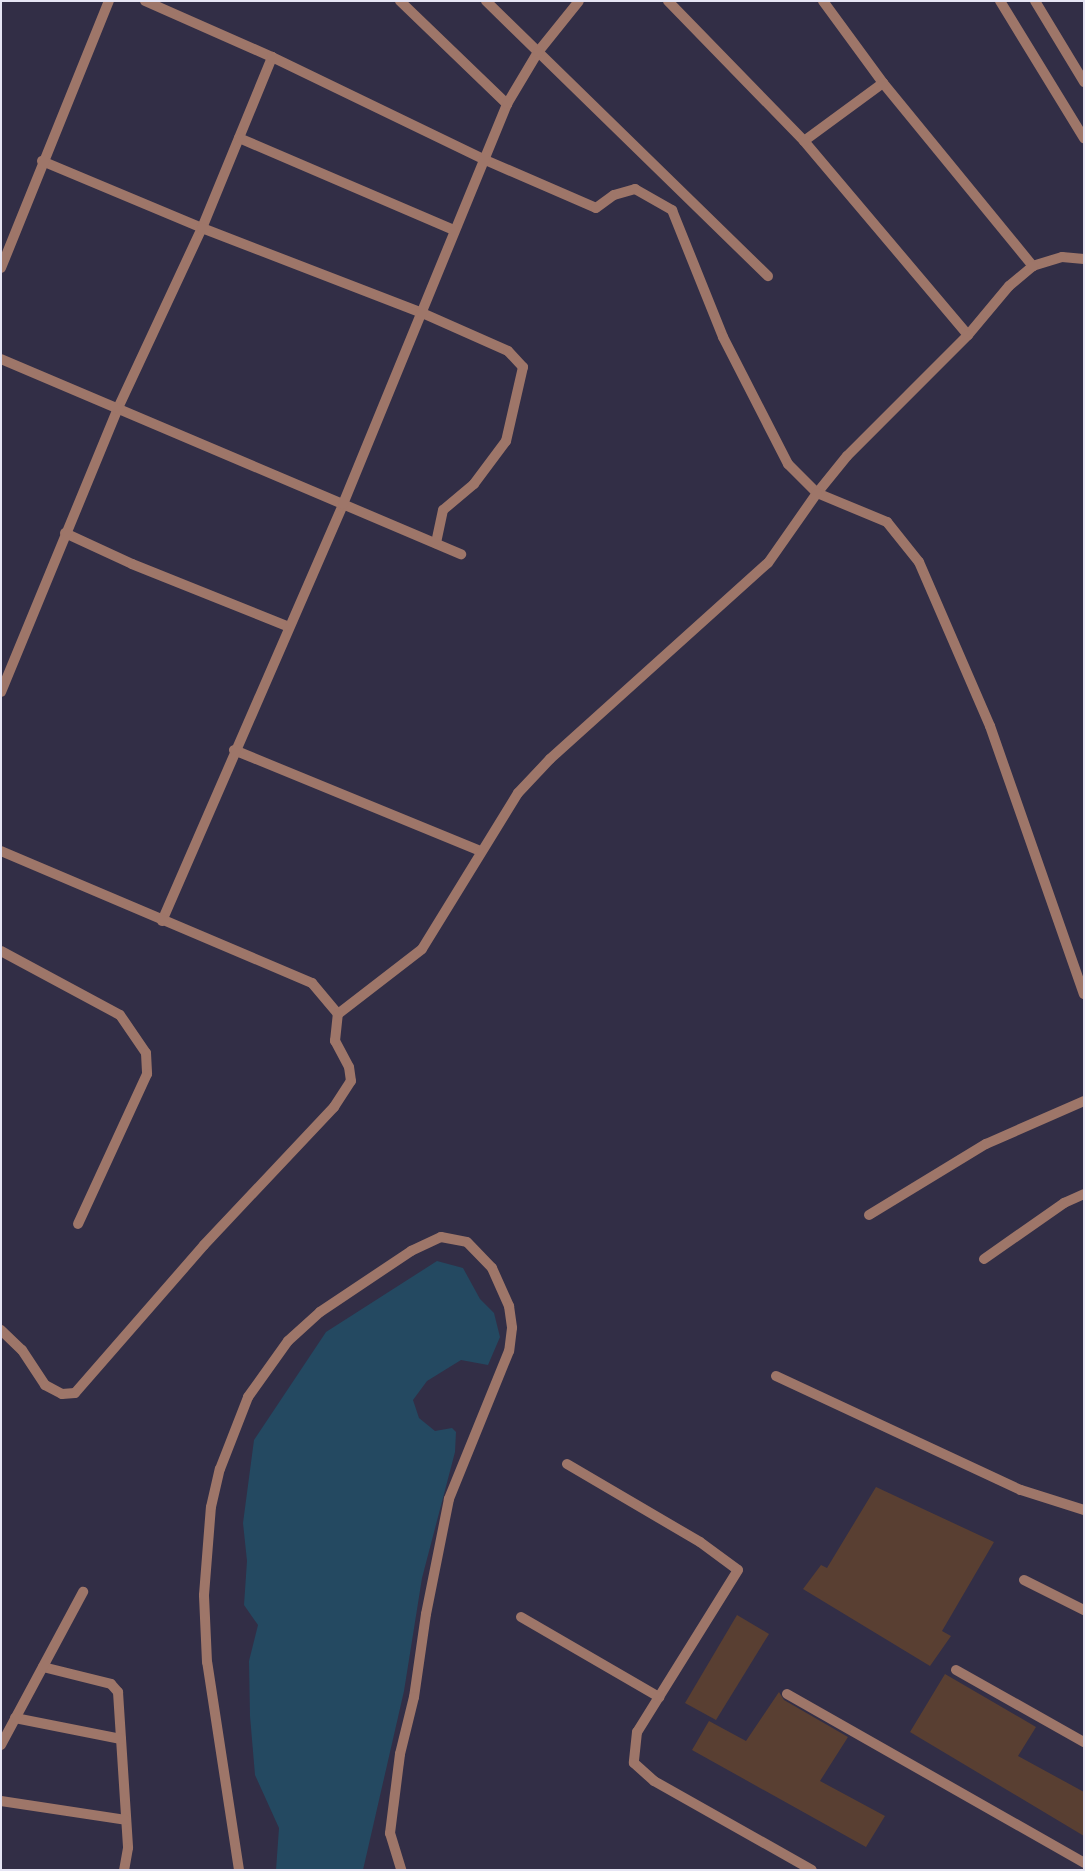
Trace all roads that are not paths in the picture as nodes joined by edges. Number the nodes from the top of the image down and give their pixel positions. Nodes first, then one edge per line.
1 (109, 1) edge
2 (145, 1) edge
3 (400, 1) edge
4 (486, 1) edge
5 (579, 1) edge
6 (668, 1) edge
7 (823, 1) edge
8 (1000, 1) edge
9 (1036, 1) edge
10 (538, 52) junction
11 (272, 57) junction
12 (1084, 82) edge
13 (883, 83) junction
14 (507, 104) junction
15 (239, 138) junction
16 (1084, 138) edge
17 (804, 141) junction
18 (483, 160) junction
19 (42, 161) junction
20 (202, 228) junction
21 (454, 230) junction
22 (1084, 258) edge
23 (1033, 266) junction
24 (1, 268) edge
25 (768, 276) dead end
26 (420, 312) junction
27 (968, 335) junction
28 (1, 359) edge
29 (118, 408) junction
30 (817, 493) junction
31 (343, 504) junction
32 (65, 533) junction
33 (436, 543) junction
34 (461, 554) dead end
35 (288, 626) junction
36 (1, 692) edge
37 (234, 750) junction
38 (1, 851) edge
39 (480, 851) junction
40 (162, 921) junction
41 (1, 951) edge
42 (1084, 994) edge
43 (338, 1014) junction
44 (1084, 1101) edge
45 (1084, 1194) edge
46 (869, 1215) dead end
47 (78, 1224) dead end
48 (984, 1259) dead end
49 (1, 1330) edge
50 (776, 1376) dead end
51 (567, 1464) dead end
52 (1084, 1510) edge
53 (1024, 1580) dead end
54 (83, 1592) dead end
55 (1084, 1610) edge
56 (522, 1617) dead end
57 (43, 1667) junction
58 (956, 1670) dead end
59 (787, 1694) dead end
60 (659, 1697) junction
61 (15, 1718) junction
62 (122, 1739) junction
63 (1084, 1742) edge
64 (1, 1746) edge
65 (1, 1801) edge
66 (126, 1820) junction
67 (1084, 1863) edge
68 (124, 1870) edge
69 (239, 1870) edge
70 (402, 1870) edge
71 (812, 1870) edge

1 - 19 street
2 - 11 street
3 - 14 street
4 - 10 street
5 - 10 street
6 - 17 street
7 - 13 street
8 - 16 street
9 - 12 street
10 - 14 street
10 - 25 street
11 - 15 street
11 - 18 street
13 - 17 street
13 - 23 street
14 - 18 street
15 - 20 street
15 - 21 street
17 - 27 street
18 - 21 street
18 - 30 street
19 - 20 street
19 - 24 street
20 - 26 street
20 - 29 street
21 - 26 street
22 - 23 street
23 - 27 street
26 - 31 street
26 - 33 street
27 - 30 street
28 - 29 street
29 - 31 street
29 - 32 street
30 - 39 street
30 - 42 street
31 - 33 street
31 - 35 street
32 - 35 street
32 - 36 street
33 - 34 street
35 - 37 street
37 - 39 street
37 - 40 street
38 - 40 street
39 - 43 street
40 - 43 street
41 - 47 street
43 - 49 street
44 - 46 street
45 - 48 street
50 - 52 street
51 - 60 street
53 - 55 street
54 - 57 street
56 - 60 street
57 - 61 street
57 - 62 street
58 - 63 street
59 - 67 street
60 - 71 street
61 - 62 street
61 - 64 street
62 - 66 street
65 - 66 street
66 - 68 street
69 - 70 street

